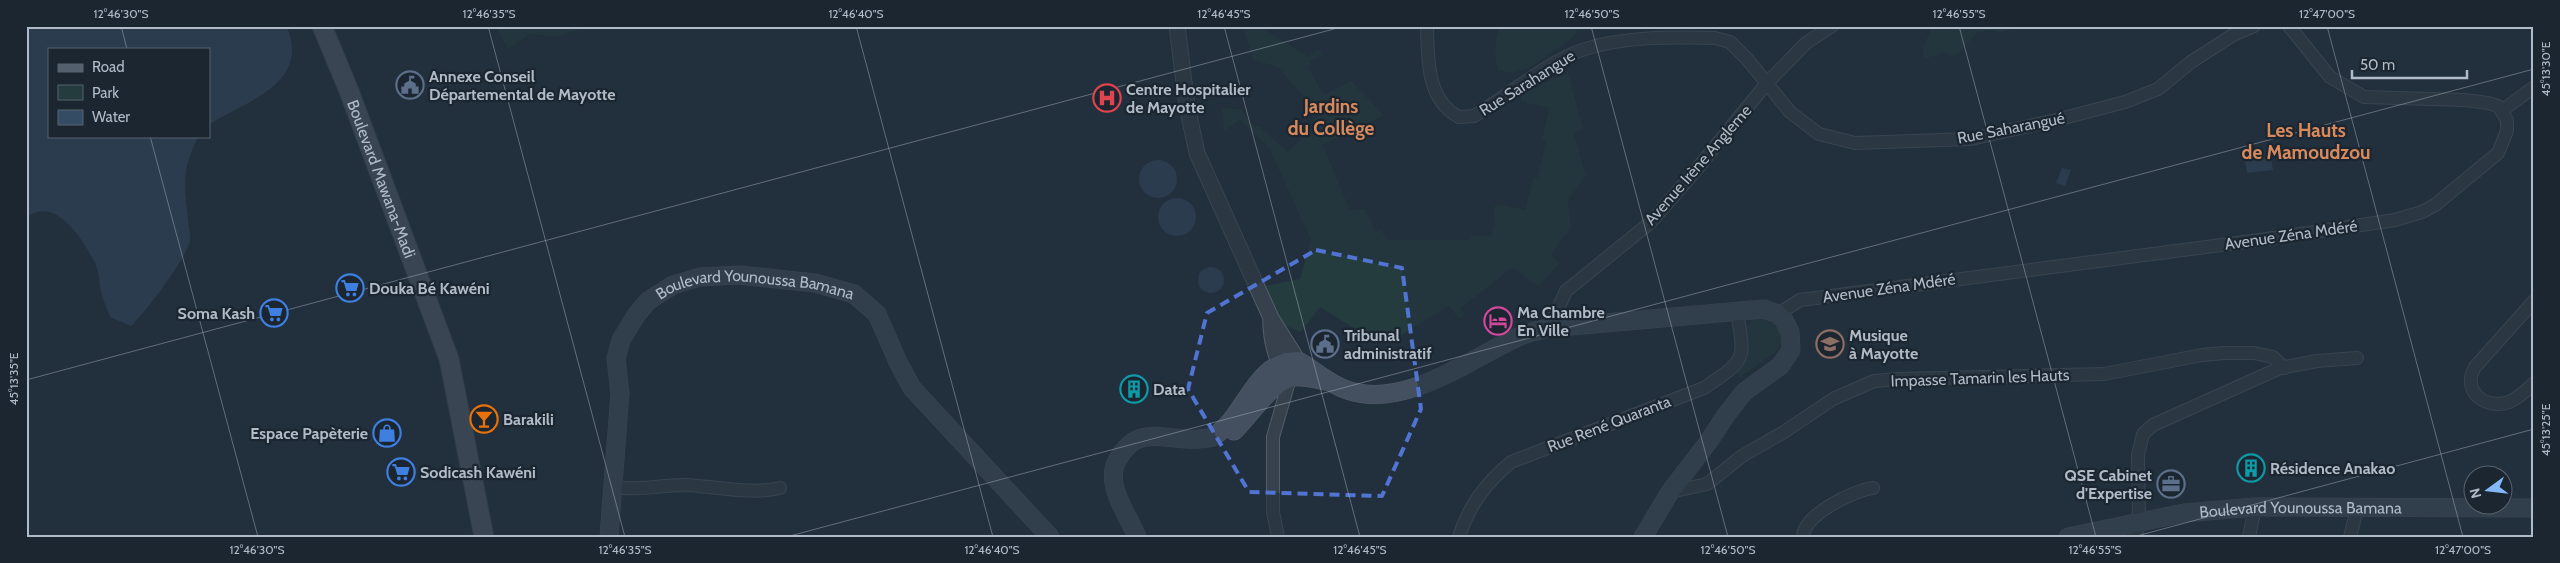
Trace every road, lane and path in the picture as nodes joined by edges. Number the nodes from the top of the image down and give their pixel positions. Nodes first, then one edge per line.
1 (322, 26) edge
2 (1177, 26) edge
3 (1427, 26) edge
4 (1832, 26) edge
5 (2254, 26) edge
6 (2289, 26) edge
7 (1767, 83) junction
8 (2534, 87) edge
9 (2503, 110) junction
10 (2534, 300) edge
11 (1737, 311) junction
12 (1778, 314) junction
13 (1271, 318) junction
14 (1550, 328) junction
15 (2358, 358) dead end
16 (1298, 361) junction
17 (2284, 368) junction
18 (1284, 371) junction
19 (1328, 382) junction
20 (2534, 383) edge
21 (614, 487) junction
22 (780, 488) dead end
23 (1873, 488) dead end
24 (1670, 492) junction
25 (2255, 507) junction
26 (2357, 508) junction
27 (2534, 508) edge
28 (2137, 530) edge
29 (484, 537) edge
30 (609, 537) edge
31 (1050, 537) edge
32 (1137, 537) edge
33 (1278, 537) edge
34 (1459, 537) edge
35 (1643, 537) edge
36 (1803, 537) edge
37 (2068, 537) edge
38 (2249, 537) edge
39 (2350, 537) edge

1 - 29 main road, Boulevard Mawana-Madi
2 - 13 street
3 - 7 street, Rue Sarahangue
4 - 7 street, Avenue Irène Angleme
5 - 7 street, Rue Saharangué
6 - 9 street
7 - 14 street, Avenue Irène Angleme
8 - 9 street
9 - 12 street, Avenue Zéna Mdéré
10 - 20 street
11 - 12 main road
11 - 14 main road
11 - 34 street, Rue René Quaranta
12 - 24 main road
13 - 16 street
13 - 18 street
14 - 19 main road
15 - 17 street
16 - 18 main road
16 - 19 main road
17 - 24 street, Impasse Tamarin les Hauts
17 - 28 street
18 - 19 main road
18 - 32 main road
18 - 33 street
21 - 22 street
21 - 30 main road, Boulevard Younoussa Bamana
21 - 31 main road, Boulevard Younoussa Bamana
23 - 36 street
24 - 35 main road
25 - 26 main road, Boulevard Younoussa Bamana
25 - 28 main road, Boulevard Younoussa Bamana
25 - 38 street
26 - 27 main road, Boulevard Younoussa Bamana
26 - 39 street
28 - 37 main road, Boulevard Younoussa Bamana

